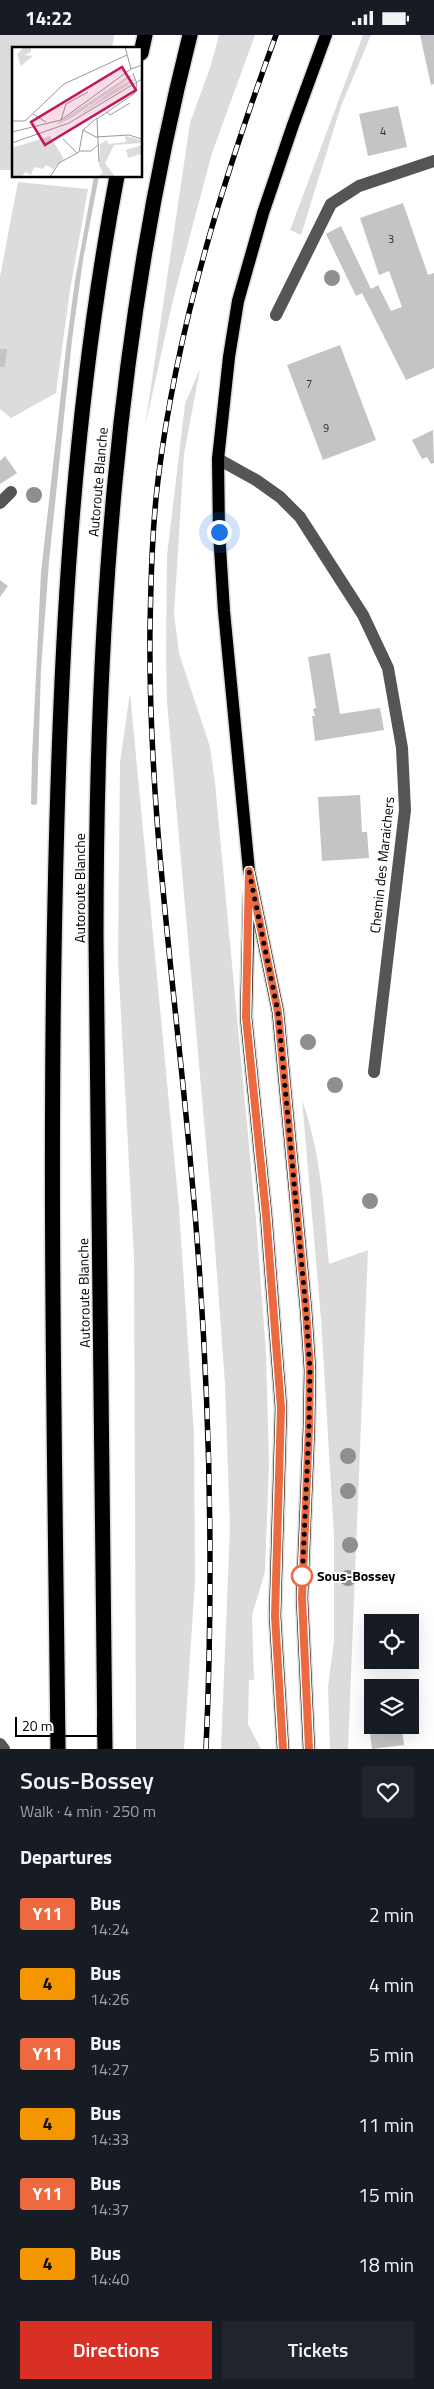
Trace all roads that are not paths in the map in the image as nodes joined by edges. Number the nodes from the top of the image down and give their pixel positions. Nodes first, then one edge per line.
1 (145, 35) edge
2 (190, 35) edge
3 (326, 35) edge
4 (142, 48) edge
5 (434, 161) edge
6 (117, 177) edge
7 (276, 315) dead end
8 (218, 459) junction
9 (11, 492) dead end
10 (0, 503) edge
11 (249, 871) junction
12 (374, 1072) dead end
13 (0, 1744) edge
14 (4, 1749) edge
15 (58, 1749) edge
16 (105, 1749) edge
17 (283, 1749) edge
18 (309, 1749) edge

1 - 4 highway
2 - 16 highway, Autoroute Blanche
3 - 8 main road
5 - 7 street
6 - 15 highway, Autoroute Blanche
8 - 11 main road
8 - 12 street, Chemin des Maraichers
9 - 10 street
11 - 17 main road
11 - 18 main road
13 - 14 street

